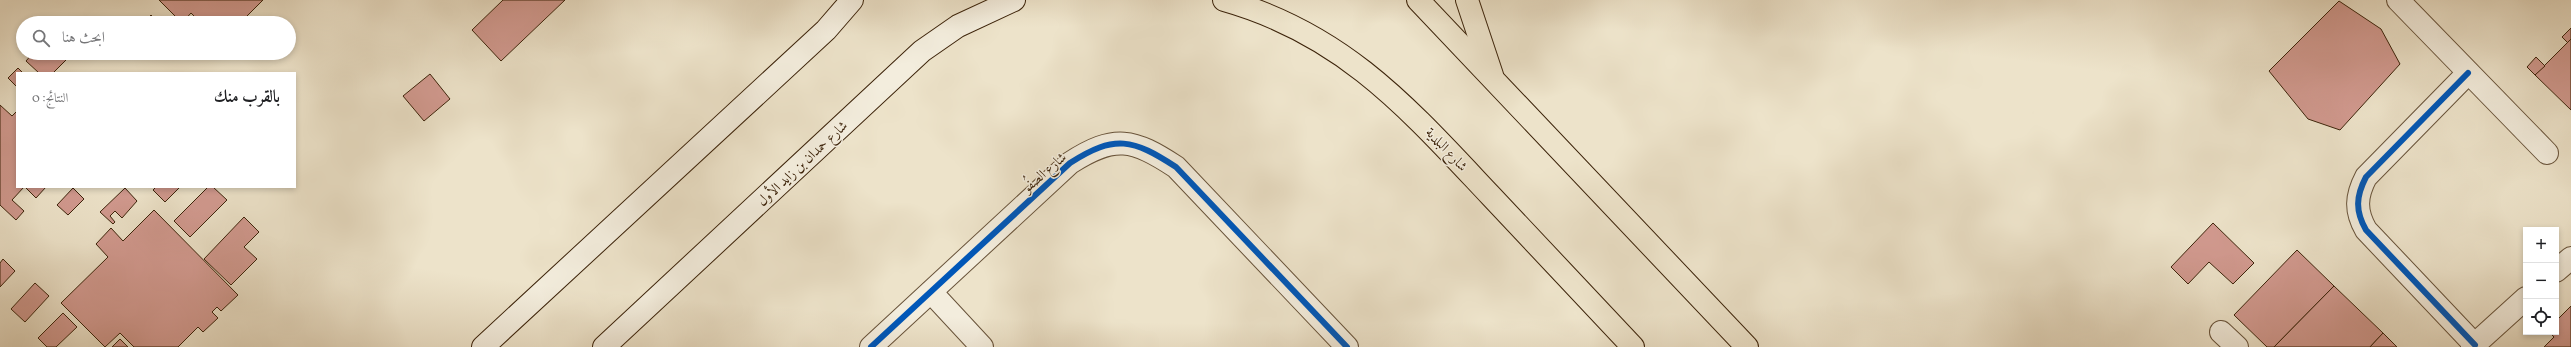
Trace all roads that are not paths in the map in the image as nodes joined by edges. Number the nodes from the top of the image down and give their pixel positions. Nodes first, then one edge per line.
1 (852, 0) edge
2 (1014, 0) edge
3 (1224, 0) edge
4 (1418, 0) edge
5 (1467, 0) edge
6 (2398, 0) edge
7 (2468, 73) junction
8 (1494, 80) junction
9 (2546, 153) dead end
10 (2571, 258) edge
11 (2559, 268) edge
12 (931, 292) junction
13 (2525, 299) edge
14 (2221, 332) dead end
15 (2474, 346) edge
16 (483, 347) edge
17 (604, 347) edge
18 (871, 347) edge
19 (982, 347) edge
20 (1347, 347) edge
21 (1633, 347) edge
22 (1747, 347) edge
23 (2237, 347) edge

1 - 16 street
2 - 17 street, شارع حمدان بن زايد الأول
3 - 21 main road, شارع البلدية
4 - 8 main road
5 - 8 main road
6 - 7 street
7 - 9 street
7 - 15 street
8 - 22 main road
10 - 11 street
12 - 18 street, شارع الصفُو
12 - 19 street
12 - 20 street, شارع الصفُو
13 - 15 street
14 - 23 street

